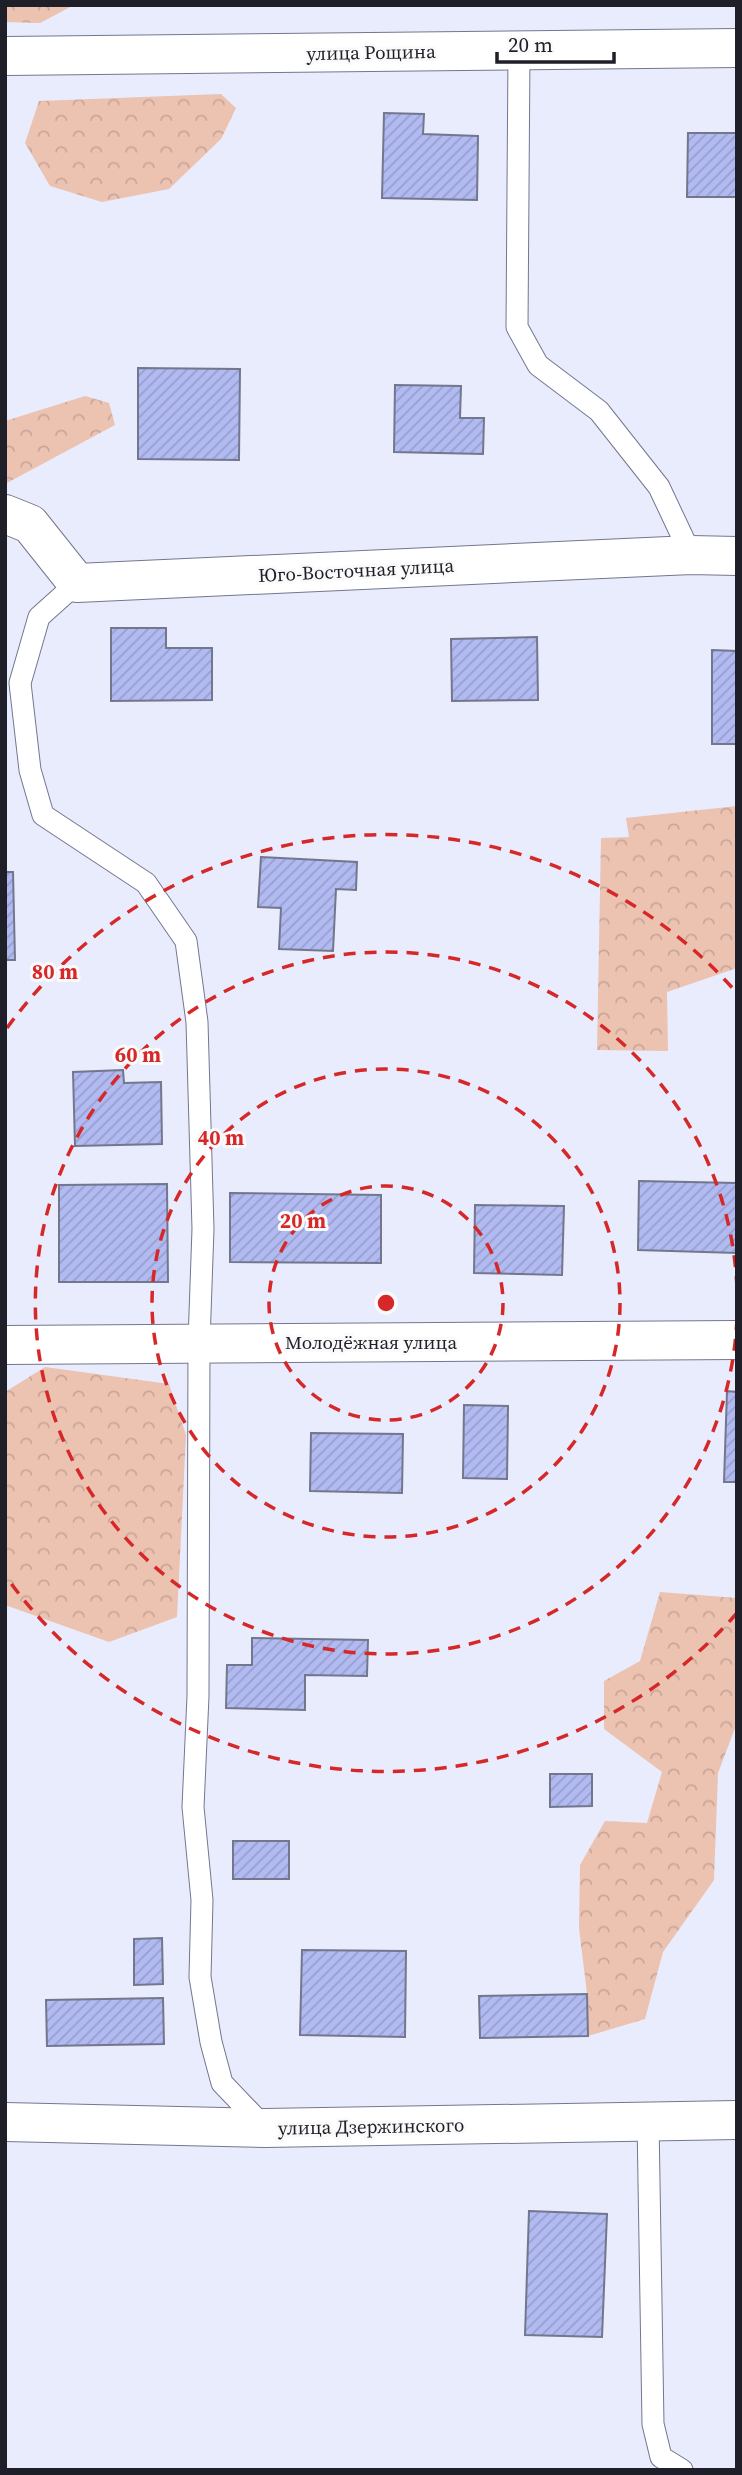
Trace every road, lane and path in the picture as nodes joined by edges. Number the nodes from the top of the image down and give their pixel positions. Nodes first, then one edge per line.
1 (737, 48) edge
2 (519, 51) junction
3 (5, 56) edge
4 (5, 514) edge
5 (691, 555) junction
6 (737, 556) edge
7 (77, 583) junction
8 (737, 1340) edge
9 (199, 1342) junction
10 (5, 1345) edge
11 (737, 2120) edge
12 (648, 2121) junction
13 (5, 2122) edge
14 (265, 2128) junction
15 (682, 2470) edge

1 - 2 street, улица Рощина
2 - 3 street, улица Рощина
2 - 5 lane
4 - 7 street
5 - 6 street, Юго-Восточная улица
5 - 7 street, Юго-Восточная улица
7 - 9 lane
8 - 9 street, Молодёжная улица
9 - 10 street, Молодёжная улица
9 - 14 lane
11 - 12 street, улица Дзержинского
12 - 14 street, улица Дзержинского
12 - 15 lane
13 - 14 street, улица Дзержинского

